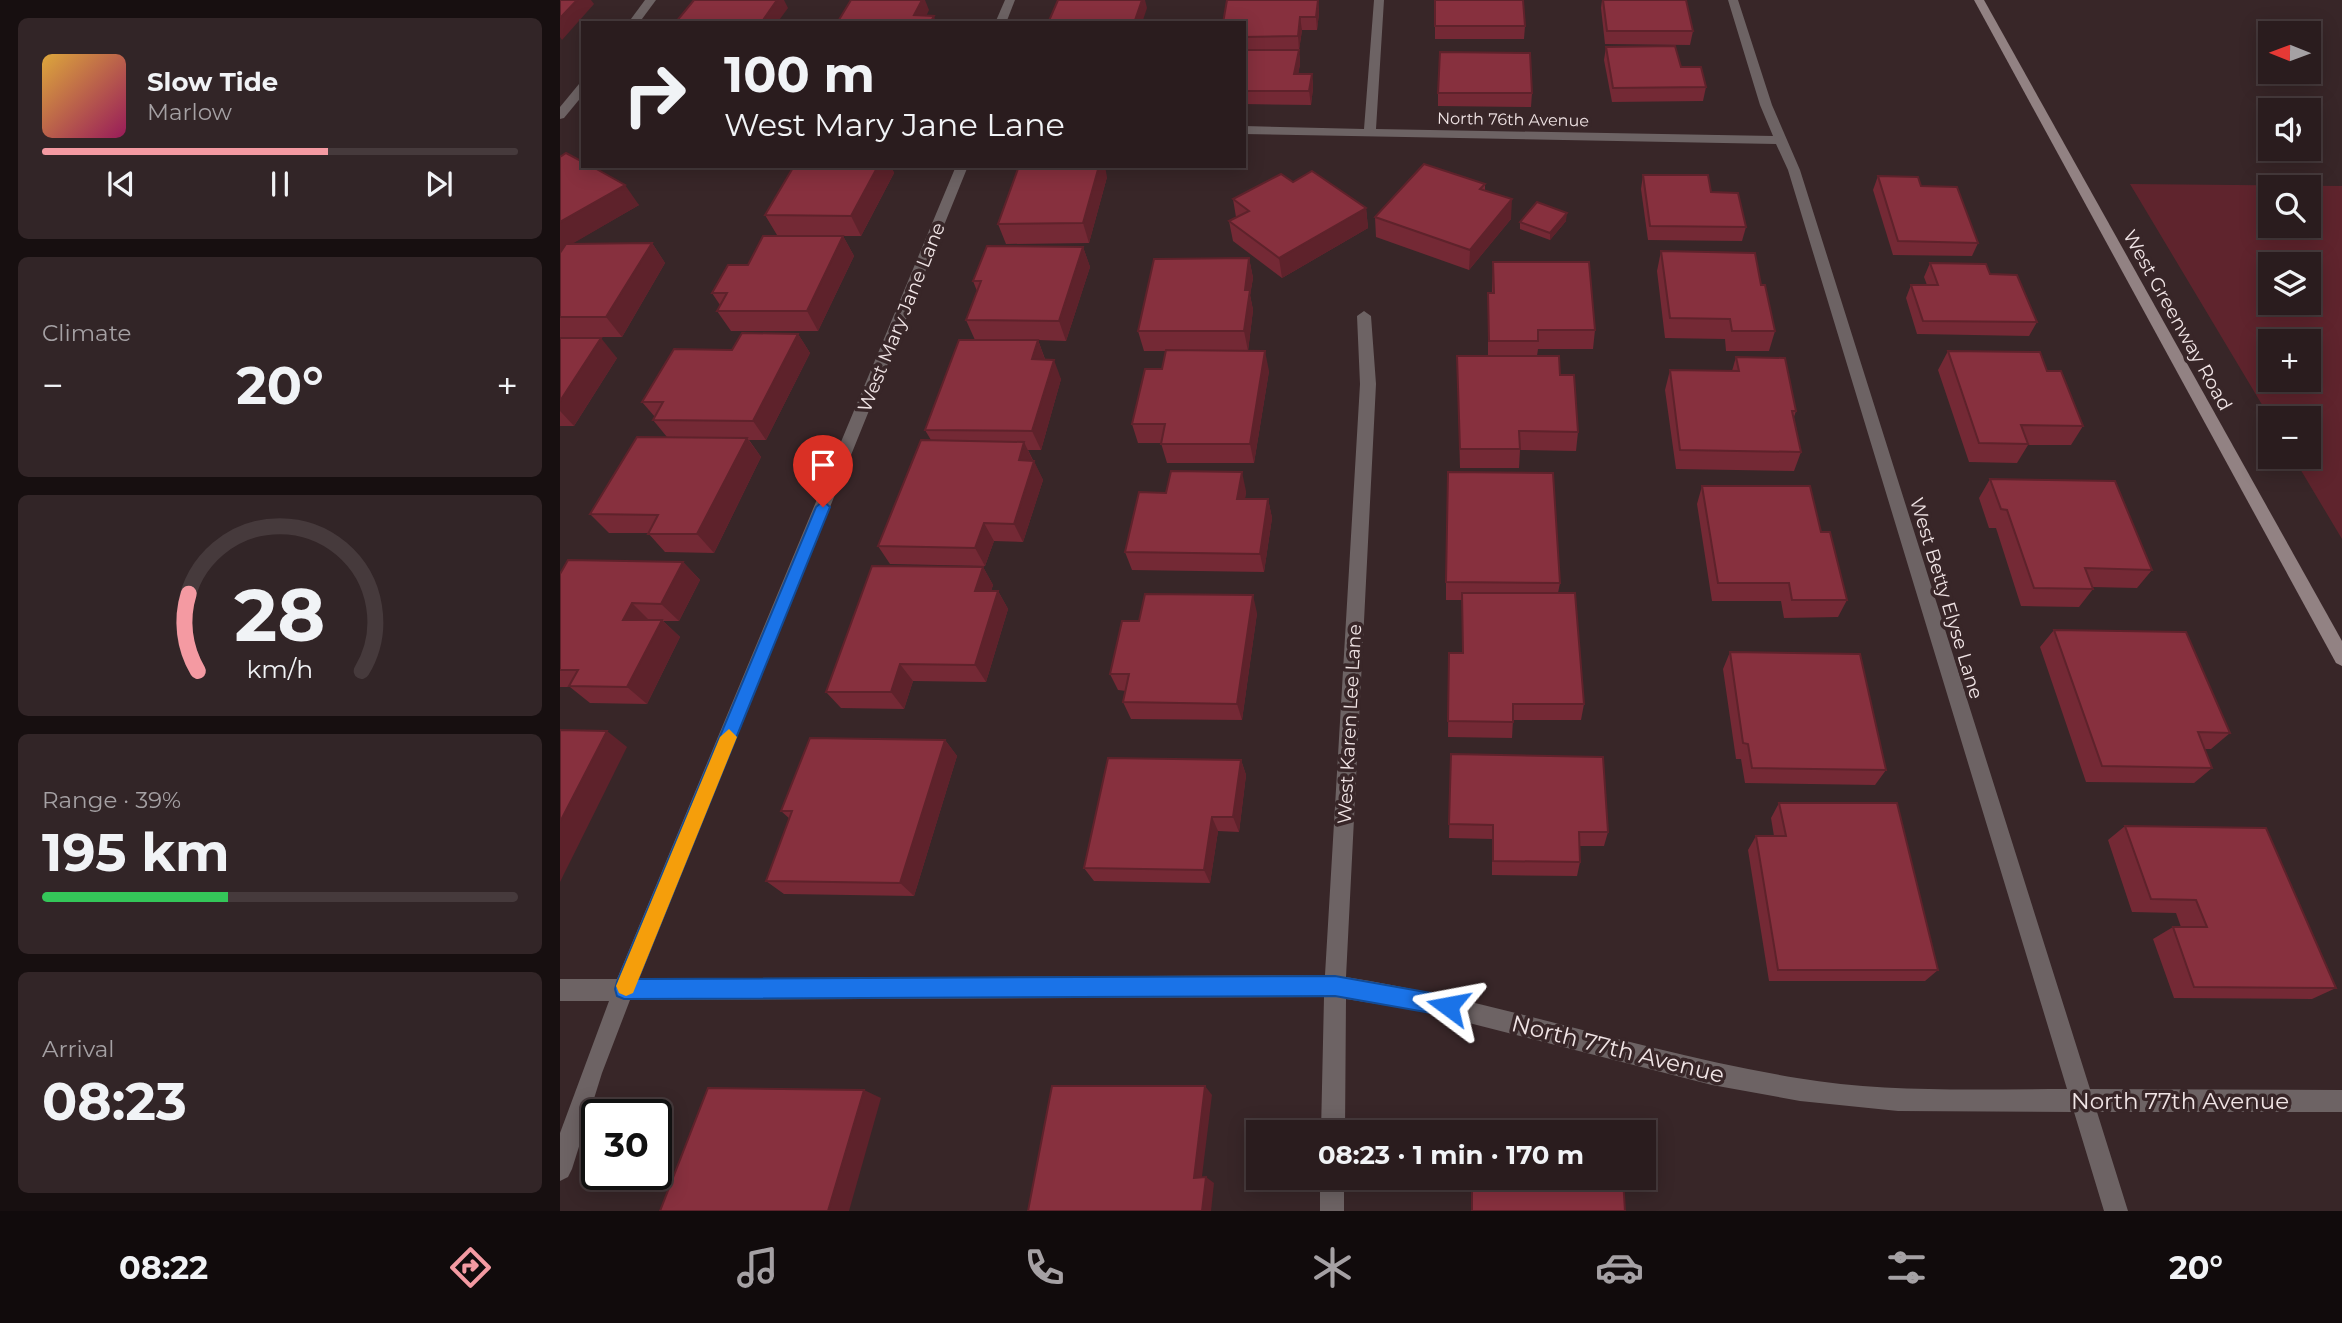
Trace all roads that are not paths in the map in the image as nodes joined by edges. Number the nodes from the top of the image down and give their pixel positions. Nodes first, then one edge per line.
1 (651, 0) edge
2 (1010, 0) edge
3 (1379, 0) edge
4 (1733, 0) edge
5 (1979, 0) edge
6 (635, 21) edge
7 (1001, 21) edge
8 (581, 89) edge
9 (560, 115) edge
10 (1246, 130) edge
11 (1370, 132) junction
12 (1782, 139) junction
13 (961, 168) edge
14 (1364, 316) dead end
15 (2342, 658) edge
16 (1335, 986) junction
17 (624, 989) junction
18 (560, 990) edge
19 (2081, 1101) junction
20 (2342, 1101) edge
21 (1333, 1120) edge
22 (560, 1169) edge
23 (1332, 1190) edge
24 (1332, 1211) edge
25 (2116, 1211) edge

1 - 6 street
2 - 7 street
3 - 11 street
4 - 12 street, West Betty Elyse Lane
5 - 15 street, West Greenway Road
8 - 9 street
10 - 11 street, North 76th Avenue
11 - 12 street, North 76th Avenue
12 - 19 street, West Betty Elyse Lane
13 - 17 street, West Mary Jane Lane
14 - 16 street, West Karen Lee Lane
16 - 17 street, North 77th Avenue
16 - 19 street, North 77th Avenue
16 - 21 street, West Karen Lee Lane
17 - 18 street, North 77th Avenue
17 - 22 street, West Mary Jane Lane
19 - 20 street, North 77th Avenue
19 - 25 street, West Betty Elyse Lane
23 - 24 street

